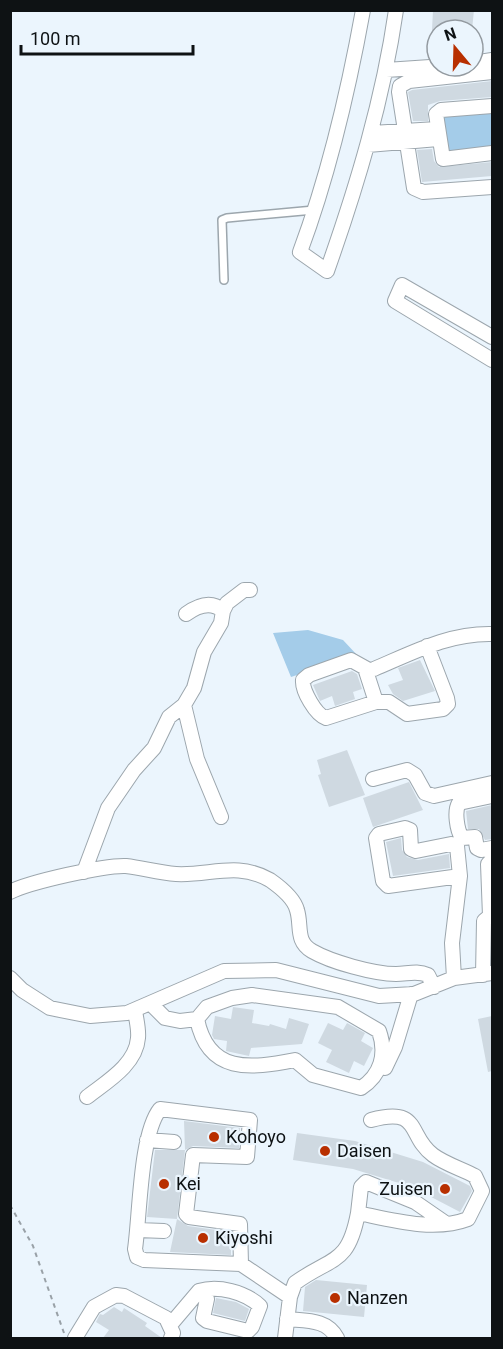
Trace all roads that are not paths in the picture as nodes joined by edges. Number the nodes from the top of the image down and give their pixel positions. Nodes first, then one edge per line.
1 (363, 10) edge
2 (396, 10) edge
3 (425, 67) edge
4 (386, 70) junction
5 (492, 72) edge
6 (492, 106) edge
7 (438, 134) junction
8 (405, 136) junction
9 (370, 139) junction
10 (492, 153) edge
11 (492, 187) edge
12 (316, 210) junction
13 (224, 280) dead end
14 (492, 337) edge
15 (492, 360) edge
16 (250, 590) dead end
17 (222, 610) junction
18 (186, 614) dead end
19 (492, 636) edge
20 (427, 646) junction
21 (364, 668) junction
22 (376, 702) junction
23 (184, 705) junction
24 (373, 779) dead end
25 (492, 789) edge
26 (221, 816) dead end
27 (492, 848) edge
28 (492, 860) edge
29 (84, 873) junction
30 (460, 876) junction
31 (10, 892) edge
32 (488, 968) edge
33 (10, 978) edge
34 (454, 978) junction
35 (434, 987) junction
36 (411, 994) junction
37 (151, 1004) junction
38 (135, 1010) junction
39 (197, 1019) junction
40 (385, 1069) dead end
41 (87, 1097) dead end
42 (371, 1120) dead end
43 (147, 1140) junction
44 (174, 1142) dead end
45 (357, 1216) junction
46 (444, 1222) junction
47 (138, 1230) junction
48 (164, 1232) dead end
49 (412, 1233) dead end
50 (241, 1264) junction
51 (290, 1297) junction
52 (207, 1299) dead end
53 (287, 1318) junction
54 (171, 1331) edge
55 (75, 1338) edge
56 (285, 1338) edge
57 (337, 1338) edge

1 - 12 street
2 - 4 street
3 - 4 street
4 - 9 street
5 - 8 street
6 - 7 street
7 - 8 street
7 - 10 street
8 - 9 street
8 - 11 street
9 - 12 street
12 - 13 lane
14 - 15 street
16 - 17 street
17 - 18 street
17 - 23 street
19 - 20 street
20 - 21 street
20 - 22 street
21 - 22 street
21 - 22 street
23 - 26 street
23 - 29 street
24 - 25 street
25 - 27 street
28 - 32 street
29 - 31 street
29 - 35 street
30 - 30 street
30 - 34 street
32 - 34 street
33 - 38 street
34 - 35 street
35 - 36 street
36 - 37 street
36 - 40 street
37 - 38 street
37 - 39 street
38 - 41 street
39 - 39 street
42 - 46 street
43 - 44 street
43 - 47 street
43 - 50 street
45 - 46 street
45 - 46 street
45 - 49 street
45 - 51 street
47 - 48 street
47 - 50 street
50 - 51 street
51 - 53 street
52 - 54 street
53 - 56 street
53 - 57 street
54 - 55 street

